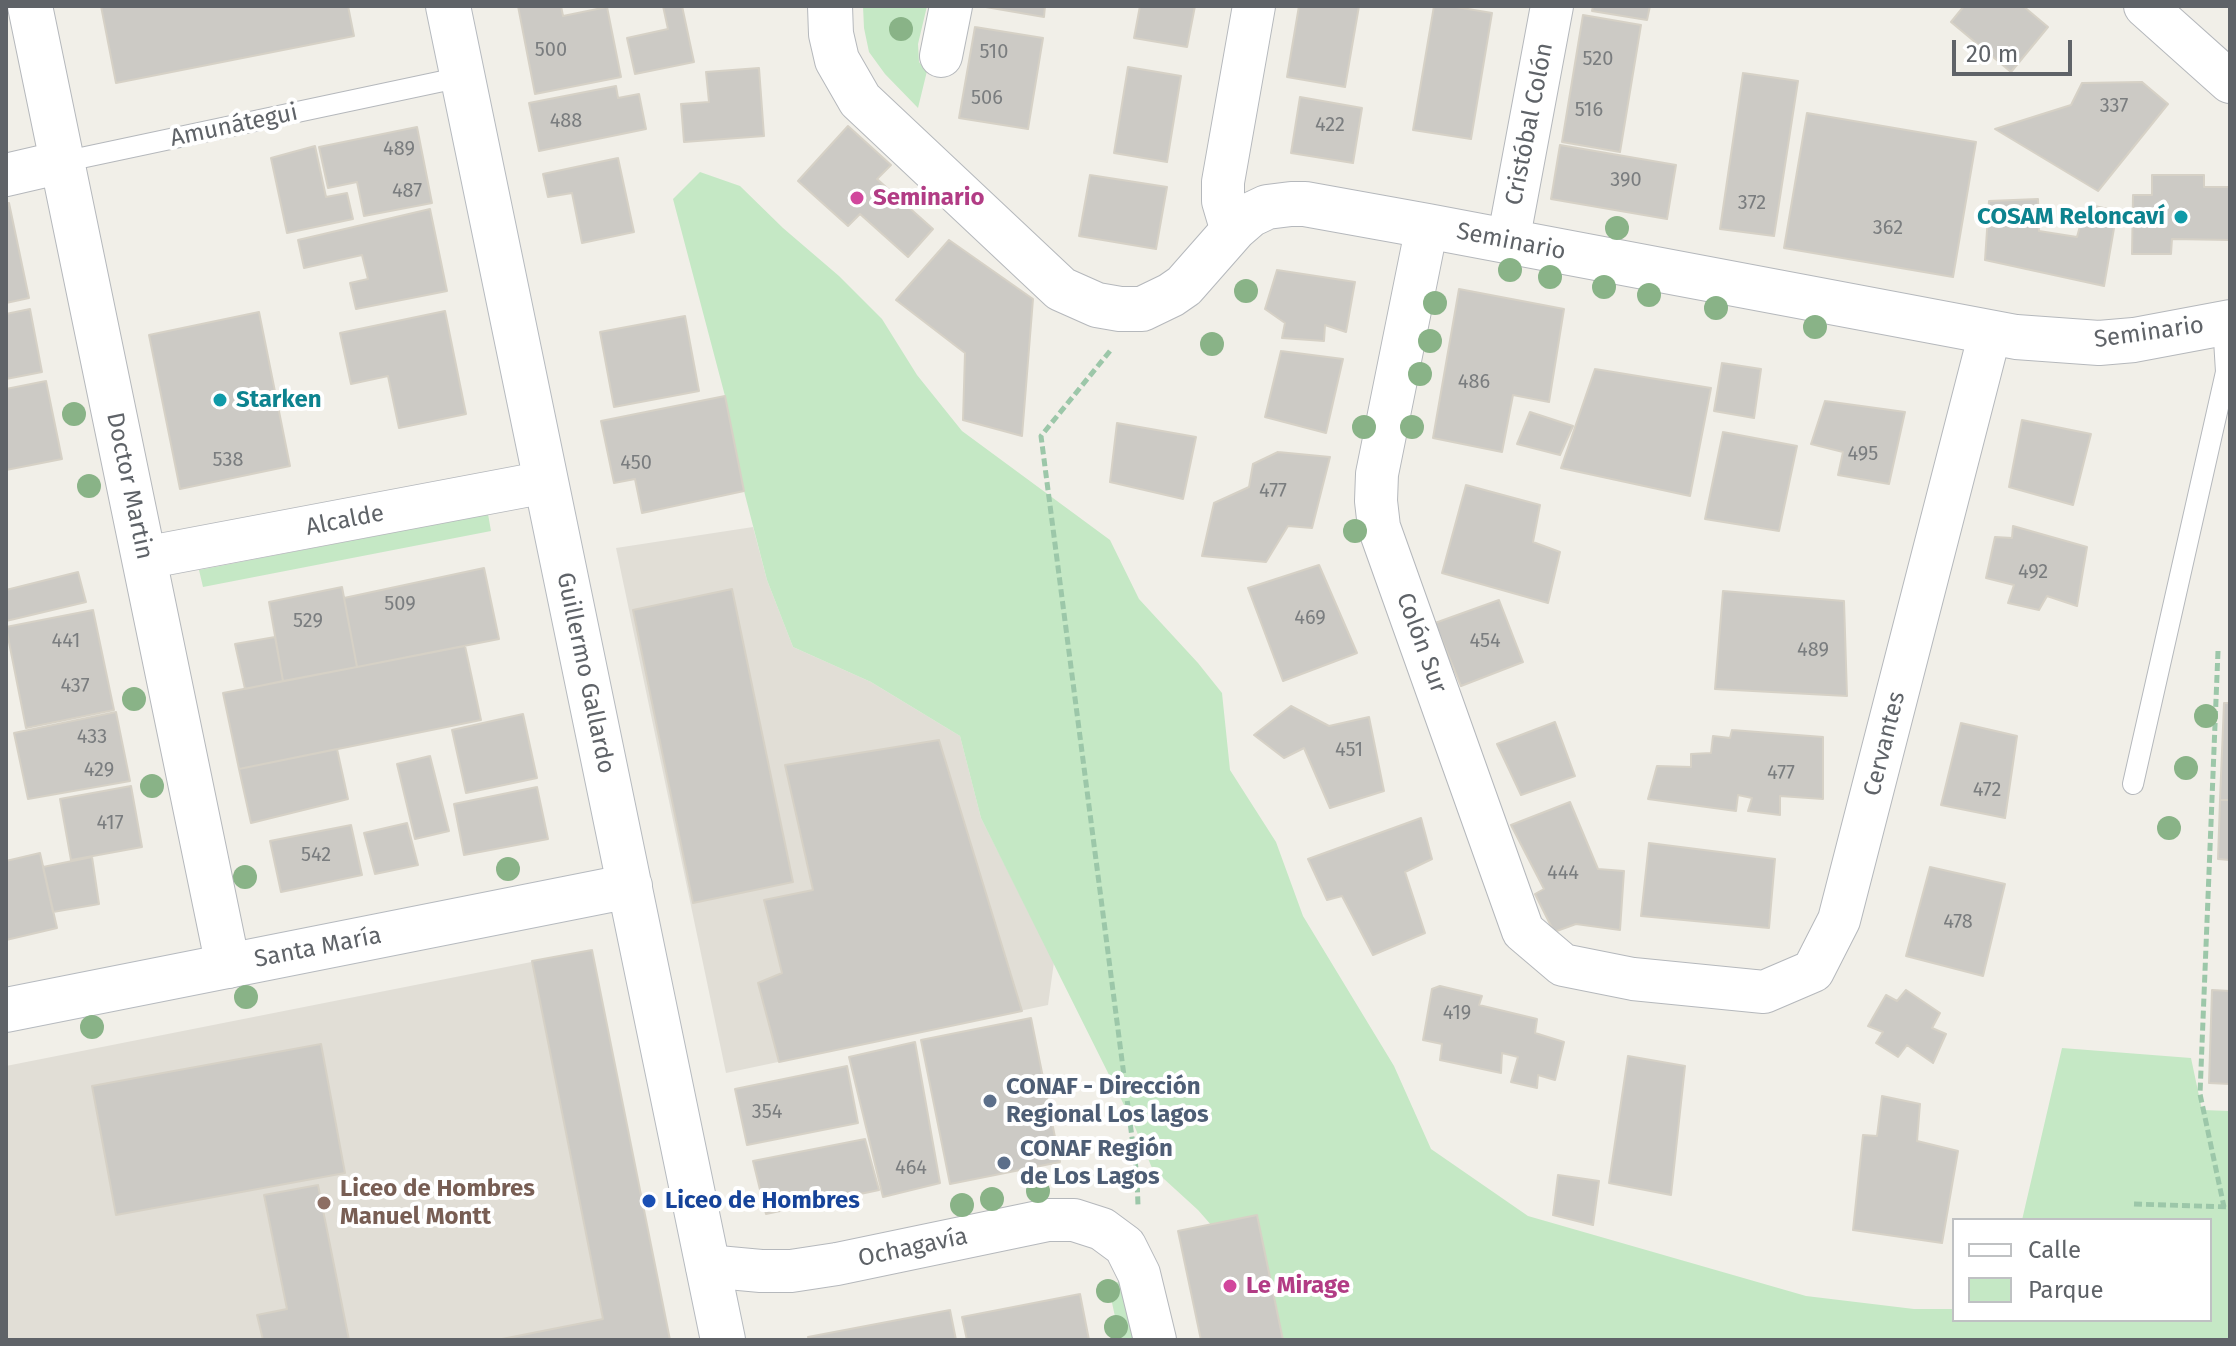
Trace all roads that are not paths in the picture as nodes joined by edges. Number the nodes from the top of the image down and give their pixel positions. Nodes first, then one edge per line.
1 (30, 6) edge
2 (448, 6) edge
3 (830, 6) edge
4 (951, 6) edge
5 (1254, 6) edge
6 (1552, 6) edge
7 (2145, 6) edge
8 (941, 56) dead end
9 (462, 77) junction
10 (2230, 82) edge
11 (62, 162) junction
12 (6, 175) edge
13 (1427, 226) junction
14 (1235, 228) junction
15 (1508, 242) junction
16 (2227, 322) edge
17 (1990, 333) junction
18 (546, 482) junction
19 (144, 558) junction
20 (2133, 784) dead end
21 (630, 886) junction
22 (228, 966) junction
23 (1633, 979) joint
24 (6, 1010) edge
25 (707, 1266) junction
26 (723, 1340) edge
27 (1155, 1340) edge

1 - 11 street, Doctor Martin
2 - 9 street, Guillermo Gallardo
3 - 14 street, Seminario
4 - 8 street
5 - 14 street
6 - 15 street, Cristóbal Colón
7 - 10 street
9 - 11 lane, Amunátegui
9 - 18 street, Guillermo Gallardo
11 - 12 street, Amunátegui
11 - 19 street, Doctor Martin
13 - 14 street, Seminario
13 - 15 street, Seminario
13 - 23 street, Colón Sur
15 - 17 street, Seminario
16 - 17 street, Seminario
16 - 20 lane
17 - 23 street, Cervantes
18 - 19 street, Alcalde
18 - 21 street, Guillermo Gallardo
19 - 22 street, Doctor Martin
21 - 22 street, Santa María
21 - 25 street, Guillermo Gallardo
22 - 24 street, Santa María
25 - 26 street, Guillermo Gallardo
25 - 27 street, Ochagavía

